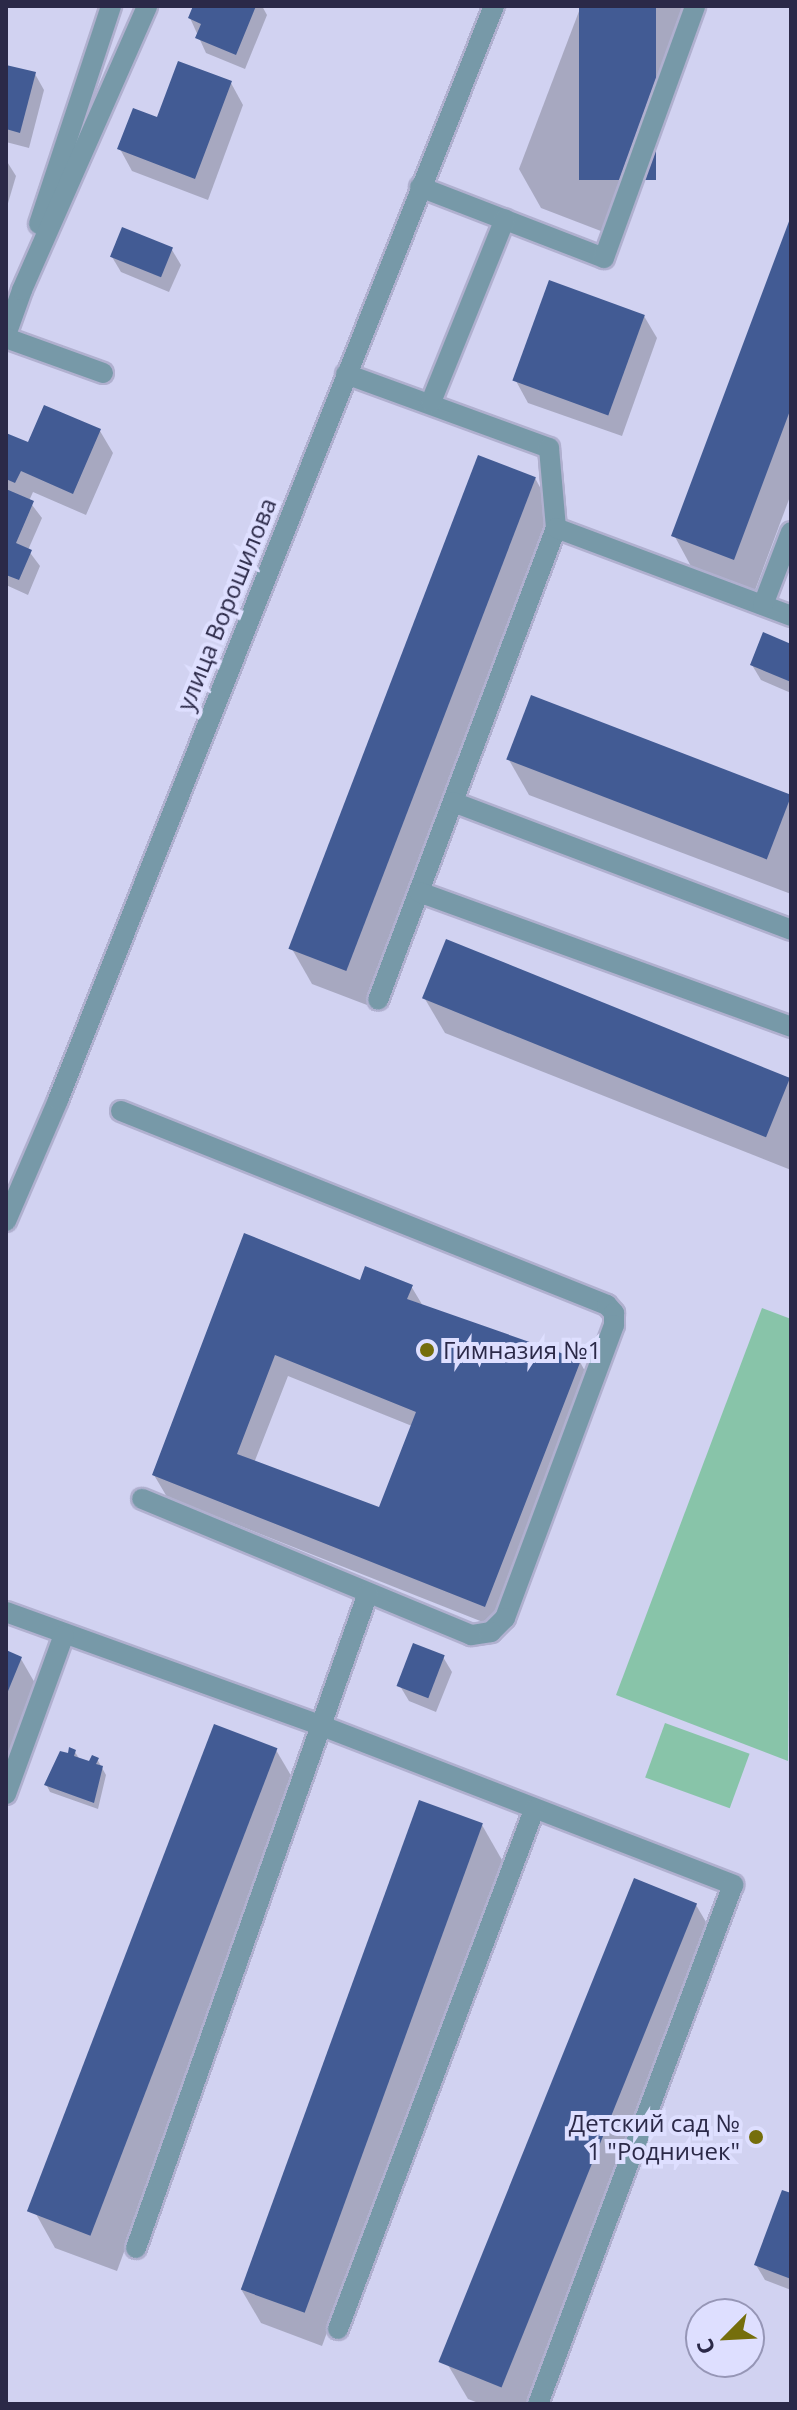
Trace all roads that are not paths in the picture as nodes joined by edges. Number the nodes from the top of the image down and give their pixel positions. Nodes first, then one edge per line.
1 (111, 6) edge
2 (147, 6) edge
3 (494, 6) edge
4 (695, 6) edge
5 (420, 187) junction
6 (505, 219) junction
7 (6, 322) edge
8 (6, 337) edge
9 (103, 373) dead end
10 (346, 374) junction
11 (431, 402) junction
12 (556, 528) junction
13 (791, 532) edge
14 (763, 605) junction
15 (791, 616) edge
16 (453, 802) junction
17 (419, 892) junction
18 (791, 930) edge
19 (378, 1000) dead end
20 (791, 1027) edge
21 (121, 1111) dead end
22 (6, 1221) edge
23 (142, 1499) dead end
24 (368, 1593) junction
25 (6, 1612) edge
26 (64, 1635) junction
27 (322, 1726) junction
28 (6, 1794) edge
29 (534, 1810) junction
30 (136, 2248) dead end
31 (338, 2329) dead end
32 (538, 2404) edge

1 - 7 street
2 - 8 street
3 - 5 street, улица Ворошилова
4 - 6 street
5 - 6 street
5 - 10 street, улица Ворошилова
6 - 11 street
8 - 9 street
10 - 11 street
10 - 22 street, улица Ворошилова
11 - 12 street
12 - 14 street
12 - 16 street
13 - 14 street
14 - 15 street
16 - 17 street
16 - 18 street
17 - 19 street
17 - 20 street
21 - 24 street
23 - 24 street
24 - 27 street
25 - 26 street
26 - 27 street
26 - 28 street
27 - 29 street
27 - 30 street
29 - 31 street
29 - 32 street

